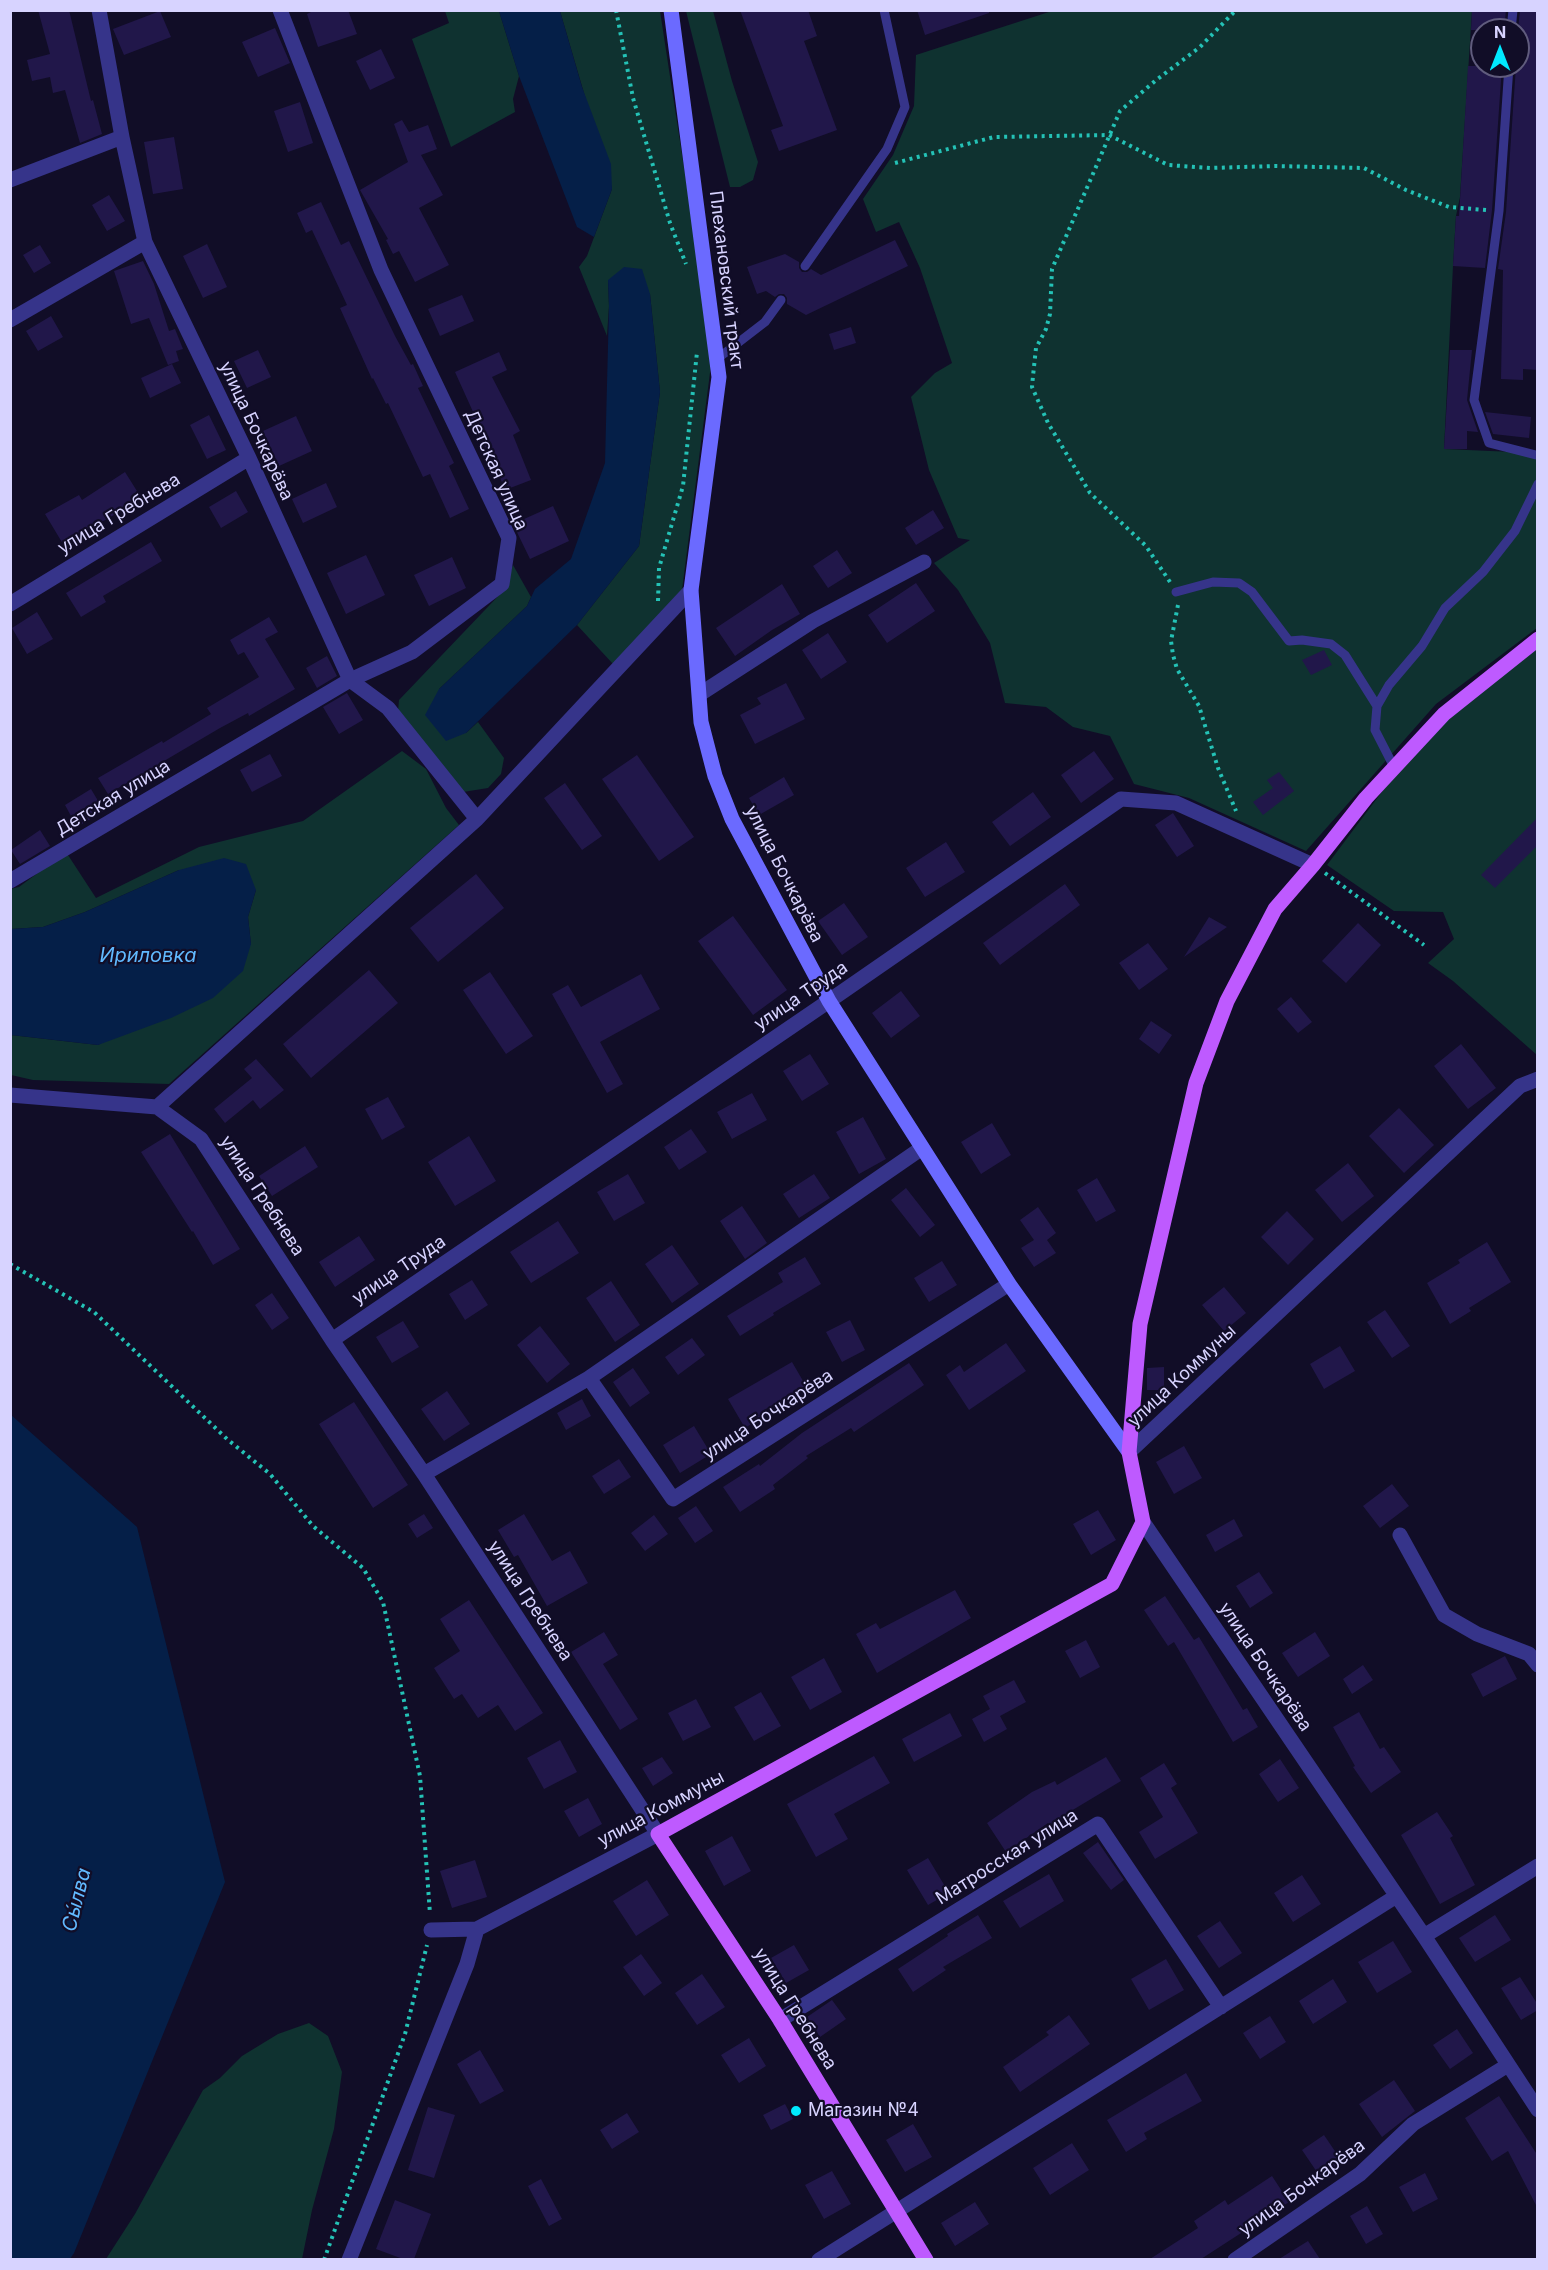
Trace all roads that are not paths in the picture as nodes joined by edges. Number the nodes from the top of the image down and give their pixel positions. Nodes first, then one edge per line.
1 (280, 10) edge
2 (671, 10) edge
3 (884, 10) edge
4 (101, 11) edge
5 (1508, 78) edge
6 (122, 137) junction
7 (10, 180) edge
8 (145, 242) junction
9 (805, 266) dead end
10 (781, 300) dead end
11 (10, 320) edge
12 (717, 359) junction
13 (1537, 456) edge
14 (249, 458) junction
15 (1538, 484) edge
16 (924, 562) dead end
17 (691, 590) junction
18 (1176, 592) road end
19 (10, 604) edge
20 (1538, 639) edge
21 (350, 680) junction
22 (700, 694) junction
23 (1377, 706) junction
24 (1394, 767) junction
25 (477, 819) junction
26 (1313, 865) junction
27 (10, 881) edge
28 (829, 1001) junction
29 (1538, 1079) edge
30 (10, 1095) edge
31 (157, 1107) junction
32 (922, 1148) junction
33 (1009, 1284) junction
34 (332, 1340) junction
35 (589, 1378) junction
36 (1129, 1452) junction
37 (424, 1474) junction
38 (1143, 1522) junction
39 (1400, 1535) dead end
40 (1538, 1665) edge
41 (658, 1834) junction
42 (1538, 1866) edge
43 (1395, 1897) junction
44 (477, 1929) junction
45 (431, 1930) road end
46 (1424, 1936) junction
47 (1221, 2007) junction
48 (780, 2020) junction
49 (1508, 2065) junction
50 (1538, 2110) edge
51 (896, 2210) junction
52 (349, 2259) edge
53 (819, 2259) edge
54 (926, 2259) edge
55 (1235, 2259) edge

1 - 21 street, Детская улица
2 - 12 street, Плехановский тракт
3 - 9 lane
4 - 6 street, улица Бочкарёва
5 - 13 lane
6 - 7 street
6 - 8 street, улица Бочкарёва
8 - 11 street
8 - 14 street, улица Бочкарёва
10 - 12 lane
12 - 17 street, Плехановский тракт
14 - 19 street, улица Гребнева
14 - 21 street, улица Бочкарёва
15 - 23 lane
16 - 22 street
17 - 22 street, улица Бочкарёва
17 - 25 street
18 - 23 lane
20 - 24 main road, улица Коммуны
21 - 25 street, улица Бочкарёва
21 - 27 street, Детская улица
22 - 28 street, улица Бочкарёва
23 - 24 lane
24 - 26 main road, улица Коммуны
25 - 31 street
26 - 28 street, улица Труда
26 - 36 main road, улица Коммуны
28 - 32 street, улица Бочкарёва
28 - 34 street, улица Труда
29 - 36 street, улица Коммуны
30 - 31 street
31 - 34 street, улица Гребнева
32 - 33 street, улица Бочкарёва
32 - 35 street
33 - 35 street, улица Бочкарёва
33 - 36 street, улица Бочкарёва
34 - 37 street, улица Гребнева
35 - 37 street
36 - 38 main road, улица Бочкарёва
37 - 41 street, улица Гребнева
38 - 41 main road, улица Коммуны
38 - 43 street, улица Бочкарёва
39 - 40 street
41 - 44 street, улица Коммуны
41 - 48 main road, улица Гребнева
42 - 46 street
43 - 46 street, улица Бочкарёва
43 - 47 street
44 - 45 street
44 - 52 street
46 - 49 street, улица Бочкарёва
47 - 48 street, Матросская улица
47 - 51 street
48 - 51 main road, улица Гребнева
49 - 50 street, улица Бочкарёва
49 - 55 street, улица Бочкарёва
51 - 53 street
51 - 54 main road, улица Гребнева

